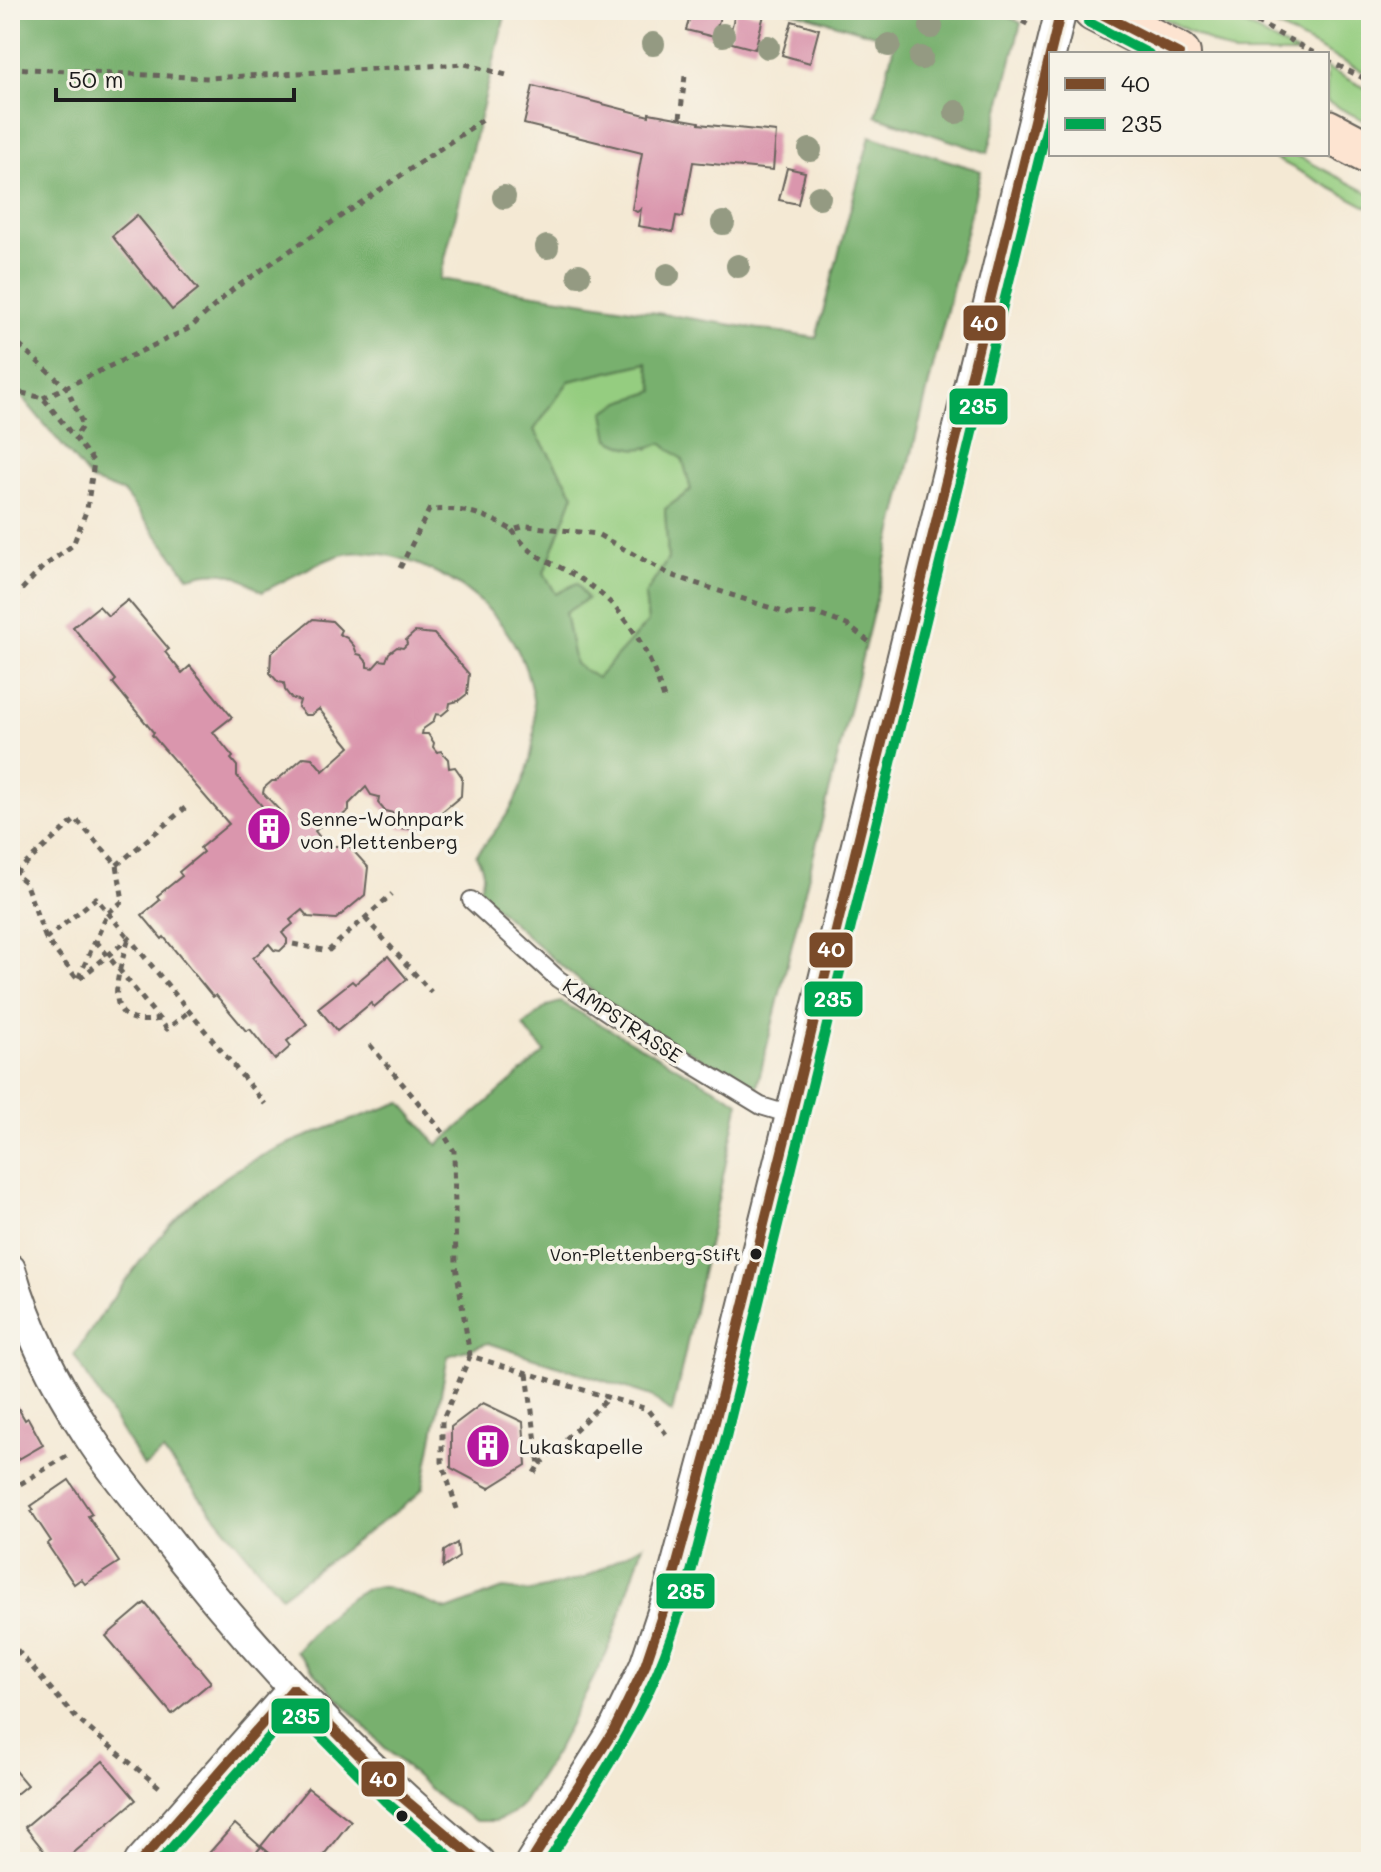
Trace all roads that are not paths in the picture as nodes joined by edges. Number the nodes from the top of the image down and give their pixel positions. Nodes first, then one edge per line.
1 (1061, 10) edge
2 (1094, 10) edge
3 (1051, 52) edge
4 (1175, 52) edge
5 (1049, 59) edge
6 (1329, 132) edge
7 (1371, 154) edge
8 (471, 900) dead end
9 (791, 1115) junction
10 (10, 1269) edge
11 (293, 1689) junction
12 (140, 1862) edge
13 (479, 1862) edge
14 (531, 1862) edge

1 - 3 street
2 - 4 main road
5 - 9 street
6 - 7 main road
8 - 9 lane, KAMPSTRASSE
9 - 14 street
10 - 11 street
11 - 12 street
11 - 13 street

